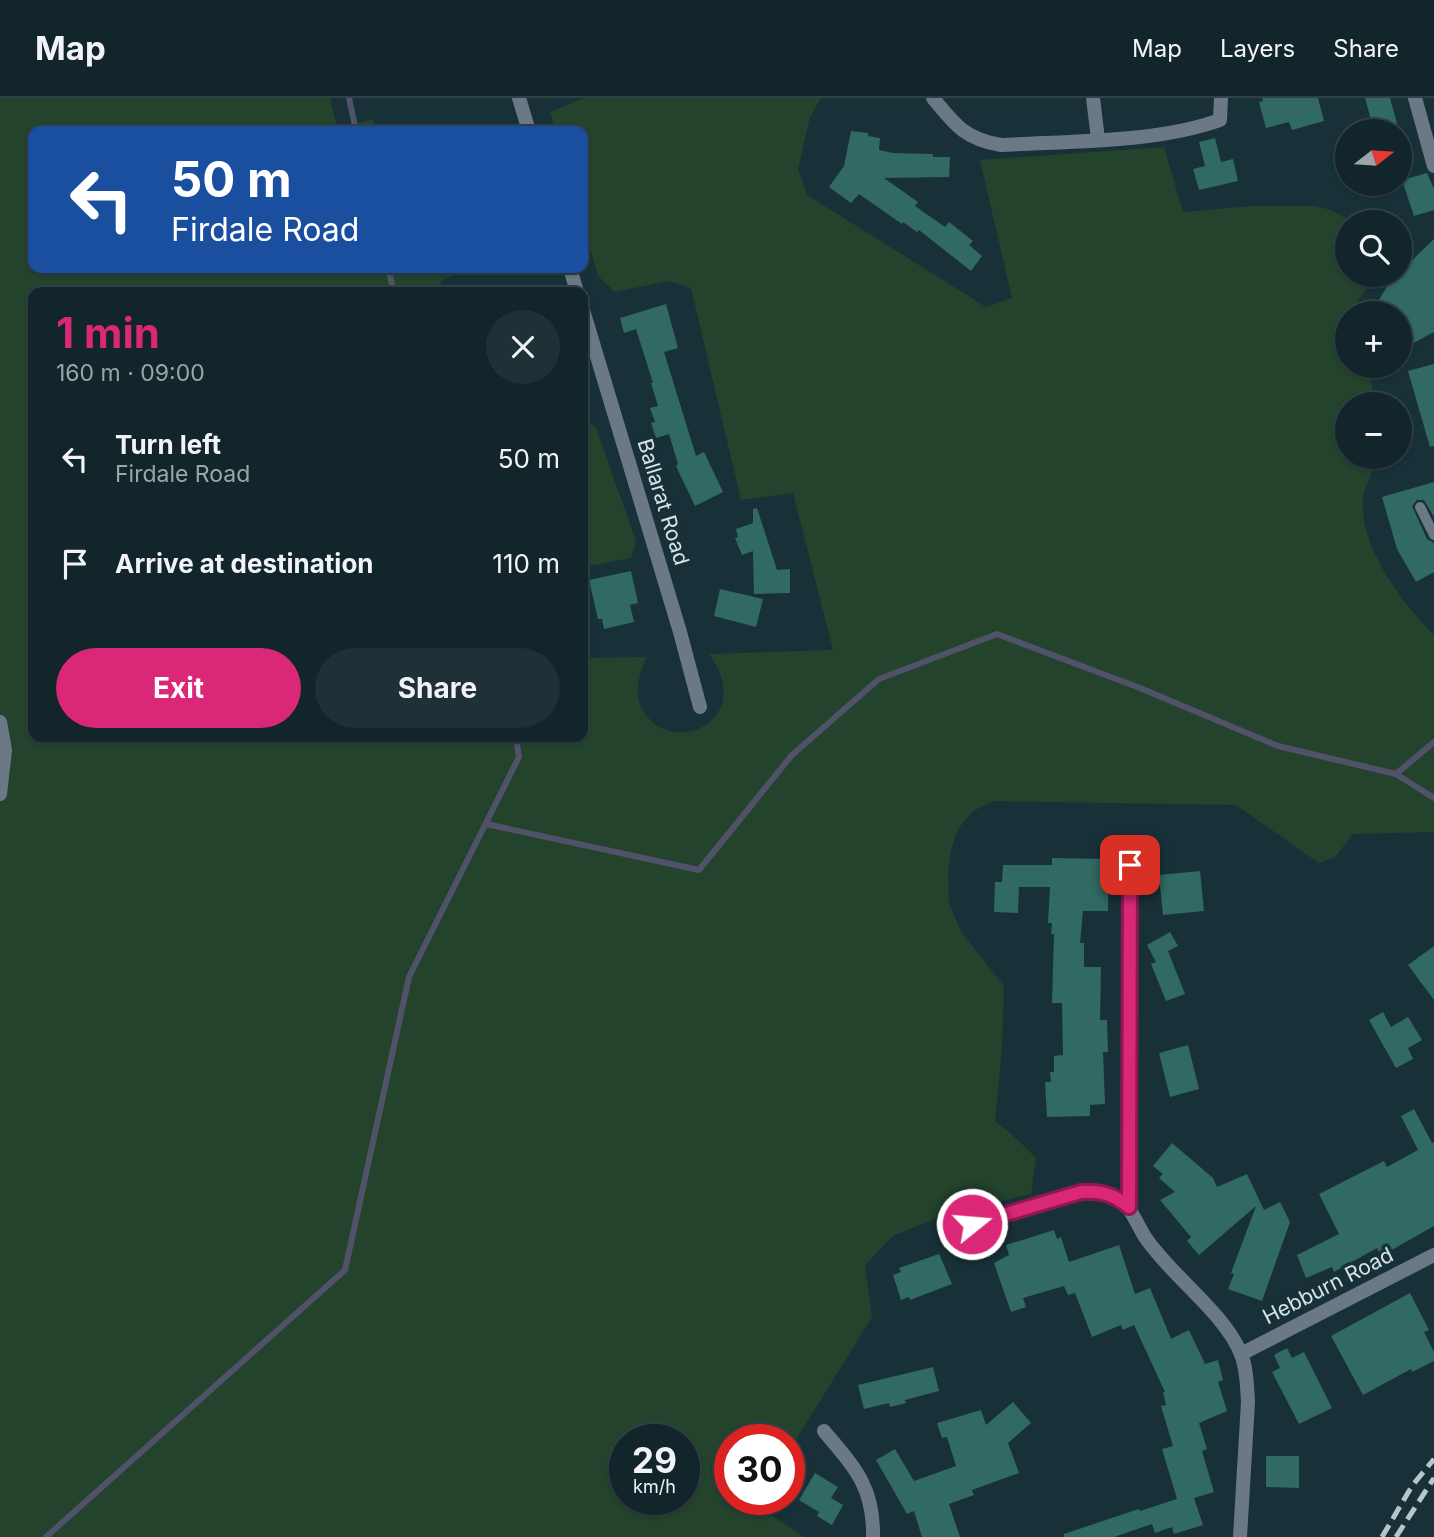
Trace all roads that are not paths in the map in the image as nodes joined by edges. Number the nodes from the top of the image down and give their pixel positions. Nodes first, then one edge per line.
1 (519, 98) edge
2 (933, 98) edge
3 (1093, 98) edge
4 (1221, 98) edge
5 (1415, 98) edge
6 (527, 126) edge
7 (1098, 139) junction
8 (1434, 166) edge
9 (588, 327) edge
10 (1420, 507) dead end
11 (1434, 536) edge
12 (699, 707) dead end
13 (0, 722) edge
14 (0, 794) edge
15 (1130, 865) dead end
16 (1129, 1207) junction
17 (946, 1232) dead end
18 (1434, 1255) edge
19 (1241, 1354) junction
20 (824, 1431) dead end
21 (873, 1537) edge
22 (1240, 1537) edge

1 - 6 street
2 - 7 street
3 - 7 street
4 - 7 street
5 - 8 street
9 - 12 street, Ballarat Road
10 - 11 lane
13 - 14 street
15 - 16 street
16 - 17 street
16 - 19 street
18 - 19 street, Hebburn Road
19 - 22 street
20 - 21 street

